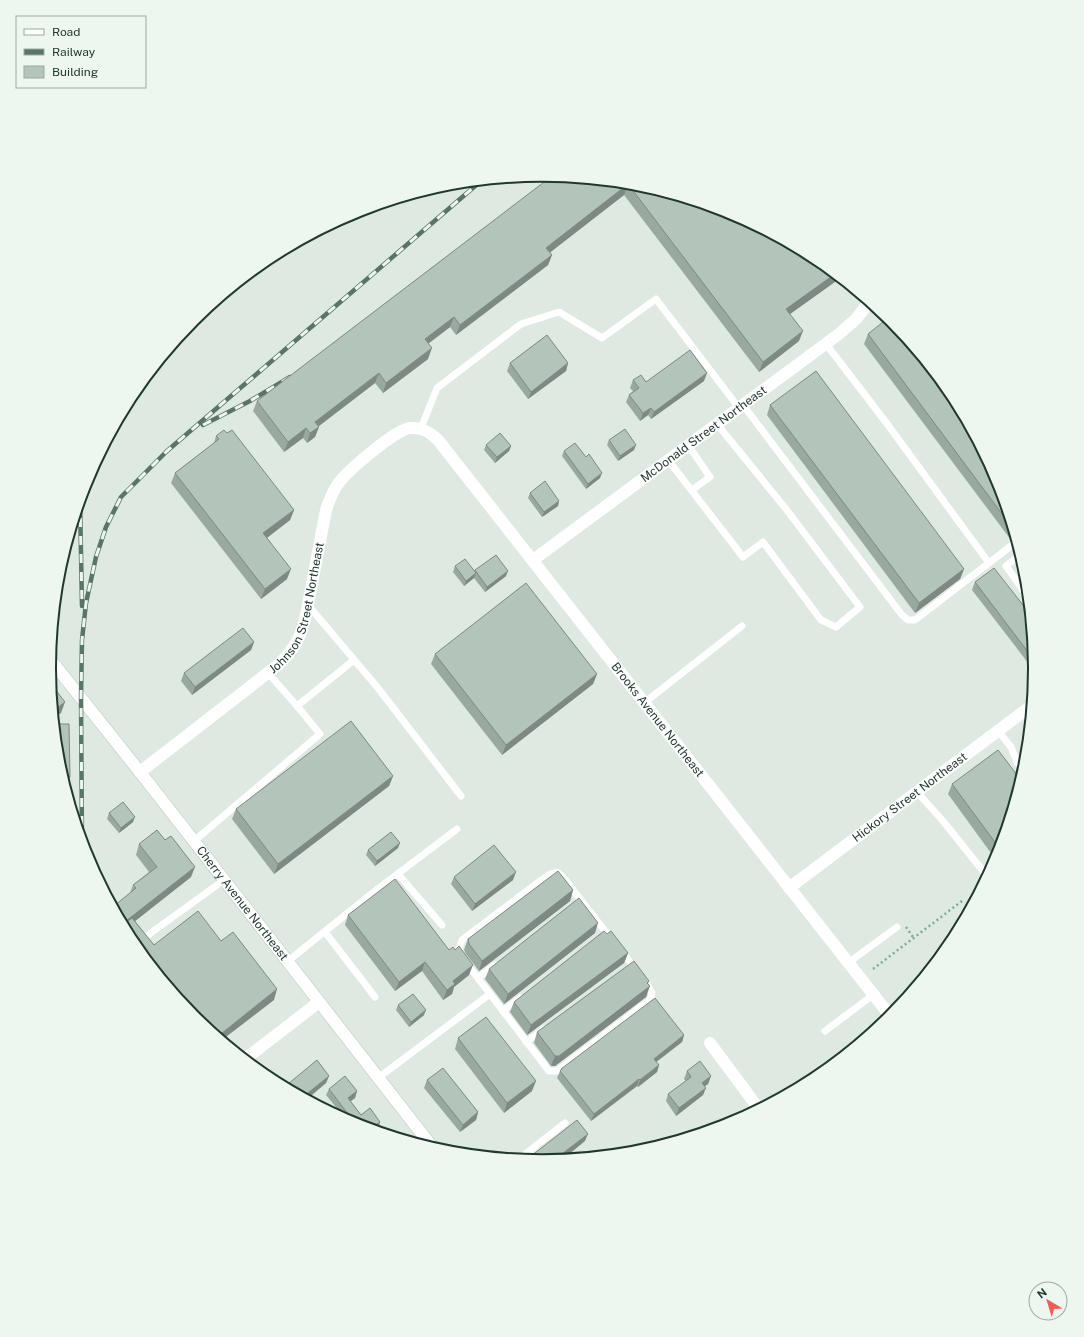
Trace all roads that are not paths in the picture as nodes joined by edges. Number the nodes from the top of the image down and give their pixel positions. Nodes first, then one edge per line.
1 (866, 306) edge
2 (826, 344) junction
3 (741, 406) junction
4 (717, 424) junction
5 (421, 428) junction
6 (688, 445) junction
7 (668, 460) junction
8 (692, 490) junction
9 (1012, 545) edge
10 (1015, 559) edge
11 (533, 560) junction
12 (989, 563) junction
13 (1021, 587) edge
14 (308, 605) junction
15 (742, 626) dead end
16 (354, 660) junction
17 (56, 667) edge
18 (268, 673) junction
19 (644, 703) junction
20 (297, 706) junction
21 (1026, 710) edge
22 (998, 731) junction
23 (1019, 764) edge
24 (140, 772) junction
25 (917, 792) junction
26 (461, 796) dead end
27 (457, 829) dead end
28 (194, 841) junction
29 (984, 871) edge
30 (398, 874) junction
31 (224, 880) junction
32 (788, 888) junction
33 (442, 925) dead end
34 (897, 927) dead end
35 (325, 932) junction
36 (148, 936) edge
37 (502, 960) edge
38 (288, 962) junction
39 (848, 963) junction
40 (478, 978) junction
41 (527, 992) edge
42 (490, 994) junction
43 (873, 994) junction
44 (375, 997) dead end
45 (319, 1002) junction
46 (503, 1011) junction
47 (887, 1011) edge
48 (551, 1024) edge
49 (825, 1031) dead end
50 (526, 1042) junction
51 (710, 1043) dead end
52 (249, 1056) edge
53 (378, 1078) junction
54 (756, 1105) edge
55 (565, 1123) dead end
56 (427, 1141) edge
57 (526, 1154) edge

1 - 2 street, McDonald Street Northeast
2 - 3 street, McDonald Street Northeast
2 - 12 lane
3 - 4 street, McDonald Street Northeast
3 - 5 lane
3 - 12 lane
4 - 6 street, McDonald Street Northeast
4 - 8 lane
5 - 11 street, Brooks Avenue Northeast
5 - 14 street, Johnson Street Northeast
6 - 7 street, McDonald Street Northeast
6 - 8 lane
7 - 8 lane
7 - 11 street, McDonald Street Northeast
9 - 12 lane
10 - 13 lane
11 - 19 street, Brooks Avenue Northeast
14 - 16 lane
14 - 18 street, Johnson Street Northeast
15 - 19 lane
16 - 20 lane
16 - 26 lane
17 - 24 street, Cherry Avenue Northeast
18 - 20 lane
18 - 24 street, Johnson Street Northeast
19 - 32 street, Brooks Avenue Northeast
20 - 28 lane
21 - 22 street, Hickory Street Northeast
22 - 23 lane
22 - 25 street, Hickory Street Northeast
24 - 28 street, Cherry Avenue Northeast
25 - 29 lane
25 - 32 street, Hickory Street Northeast
27 - 30 lane
28 - 31 street, Cherry Avenue Northeast
30 - 33 lane
30 - 35 lane
31 - 36 lane
31 - 38 street, Cherry Avenue Northeast
32 - 39 street, Brooks Avenue Northeast
34 - 39 lane
35 - 38 lane
35 - 44 lane
37 - 40 lane
38 - 45 street, Cherry Avenue Northeast
39 - 43 street, Brooks Avenue Northeast
40 - 42 lane
40 - 50 lane
41 - 46 lane
42 - 46 lane
42 - 53 lane
43 - 47 street, Brooks Avenue Northeast
43 - 49 lane
45 - 52 street
45 - 53 street, Cherry Avenue Northeast
46 - 50 lane
48 - 50 lane
51 - 54 street
53 - 56 street, Cherry Avenue Northeast
55 - 57 lane

